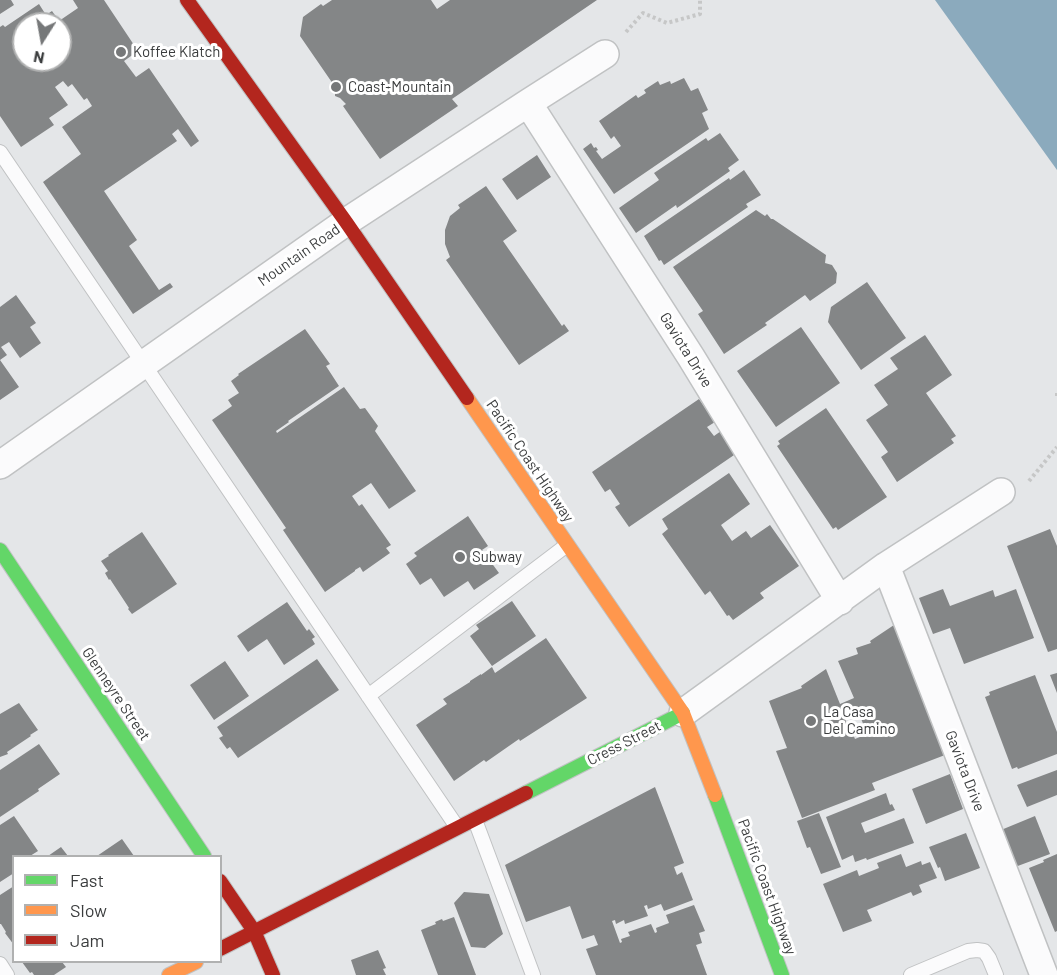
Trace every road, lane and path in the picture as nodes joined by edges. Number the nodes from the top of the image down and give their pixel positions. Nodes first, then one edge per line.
1 (188, 0) edge
2 (700, 0) edge
3 (626, 32) dead end
4 (605, 54) dead end
5 (528, 103) junction
6 (0, 152) edge
7 (346, 222) junction
8 (144, 364) junction
9 (1057, 393) edge
10 (1057, 398) edge
11 (1057, 447) edge
12 (0, 465) edge
13 (1011, 490) joint
14 (567, 544) junction
15 (0, 550) edge
16 (886, 566) junction
17 (840, 601) junction
18 (368, 696) junction
19 (683, 713) junction
20 (474, 819) junction
21 (457, 827) junction
22 (203, 855) edge
23 (222, 883) edge
24 (254, 931) junction
25 (222, 947) edge
26 (193, 963) edge
27 (0, 964) edge
28 (7, 975) edge
29 (169, 975) edge
30 (273, 975) edge
31 (533, 975) edge
32 (782, 975) edge
33 (911, 975) edge
34 (996, 975) edge
35 (1044, 975) edge

1 - 7 main road, Pacific Coast Highway
2 - 3 path
4 - 5 street, Mountain Road
5 - 7 street, Mountain Road
5 - 17 street, Gaviota Drive
6 - 8 lane
7 - 8 street, Mountain Road
7 - 14 main road, Pacific Coast Highway
8 - 12 street, Mountain Road
8 - 18 lane
9 - 10 path
11 - 13 path
13 - 16 street, Cress Street
14 - 18 lane
14 - 19 main road, Pacific Coast Highway
15 - 22 main road, Glenneyre Street
16 - 17 street, Cress Street
16 - 35 street, Gaviota Drive
17 - 19 street, Cress Street
18 - 21 lane
19 - 20 main road, Cress Street
19 - 32 main road, Pacific Coast Highway
20 - 21 main road, Cress Street
20 - 31 lane
21 - 24 main road, Cress Street
23 - 24 main road
24 - 25 main road, Cress Street
24 - 30 main road
26 - 29 main road
27 - 28 lane
33 - 34 lane

